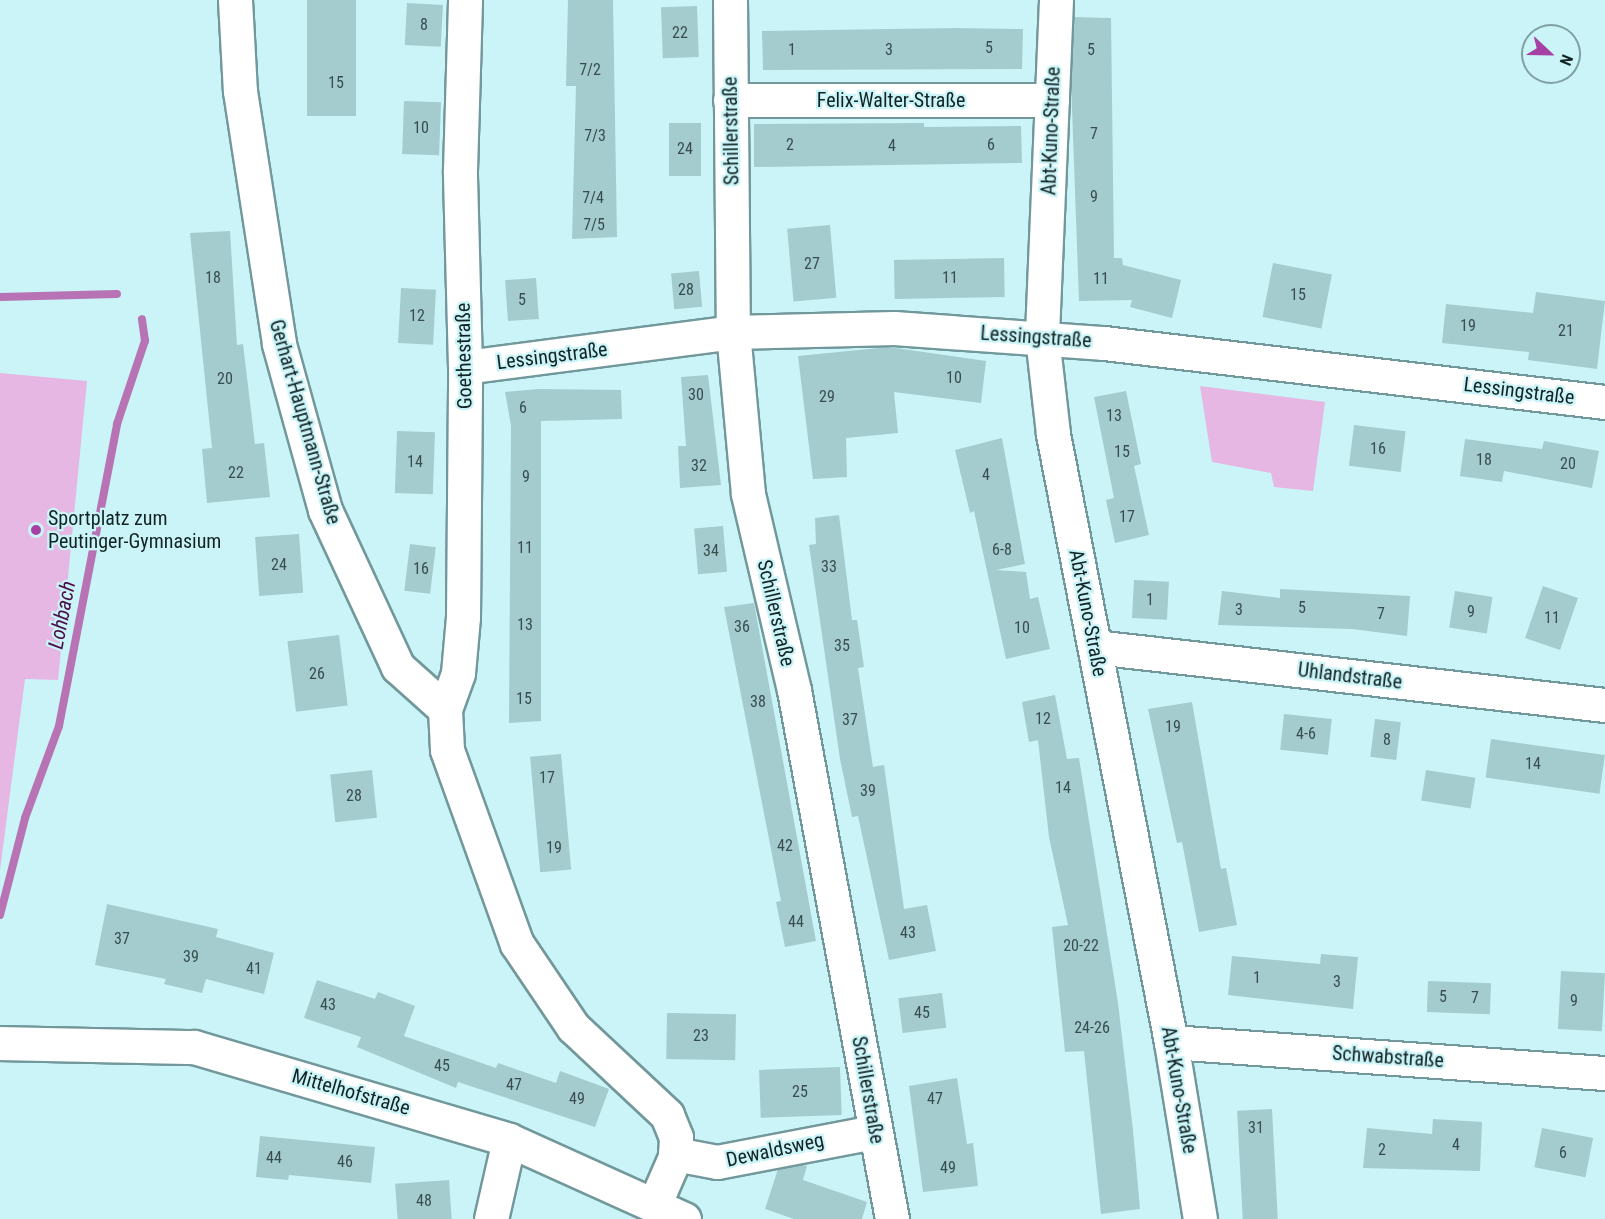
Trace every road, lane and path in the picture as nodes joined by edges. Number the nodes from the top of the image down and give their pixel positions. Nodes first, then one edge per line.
1 (236, 0) edge
2 (465, 0) edge
3 (730, 0) edge
4 (1056, 0) edge
5 (730, 100) junction
6 (1052, 100) junction
7 (734, 332) junction
8 (1042, 337) junction
9 (465, 367) junction
10 (1605, 402) edge
11 (1095, 647) junction
12 (1605, 705) edge
13 (446, 710) junction
14 (1171, 1042) junction
15 (0, 1043) edge
16 (1605, 1073) edge
17 (875, 1132) junction
18 (509, 1140) junction
19 (675, 1154) junction
20 (655, 1203) junction
21 (491, 1219) edge
22 (684, 1219) edge
23 (892, 1219) edge
24 (1200, 1219) edge

1 - 13 street, Gerhart-Hauptmann-Straße
2 - 9 street, Goethestraße
3 - 5 street, Schillerstraße
4 - 6 street, Abt-Kuno-Straße
5 - 6 street, Felix-Walter-Straße
5 - 7 street, Schillerstraße
6 - 8 street, Abt-Kuno-Straße
7 - 8 street, Lessingstraße
7 - 9 street, Lessingstraße
7 - 17 street, Schillerstraße
8 - 10 street, Lessingstraße
8 - 11 street, Abt-Kuno-Straße
9 - 13 street, Goethestraße
11 - 12 street, Uhlandstraße
11 - 14 street, Abt-Kuno-Straße
13 - 19 street
14 - 16 street, Schwabstraße
14 - 24 street, Abt-Kuno-Straße
15 - 18 street, Mittelhofstraße
17 - 19 street, Dewaldsweg
17 - 23 street, Schillerstraße
18 - 20 street, Mittelhofstraße
18 - 21 street
19 - 20 street
20 - 22 street, Mittelhofstraße

